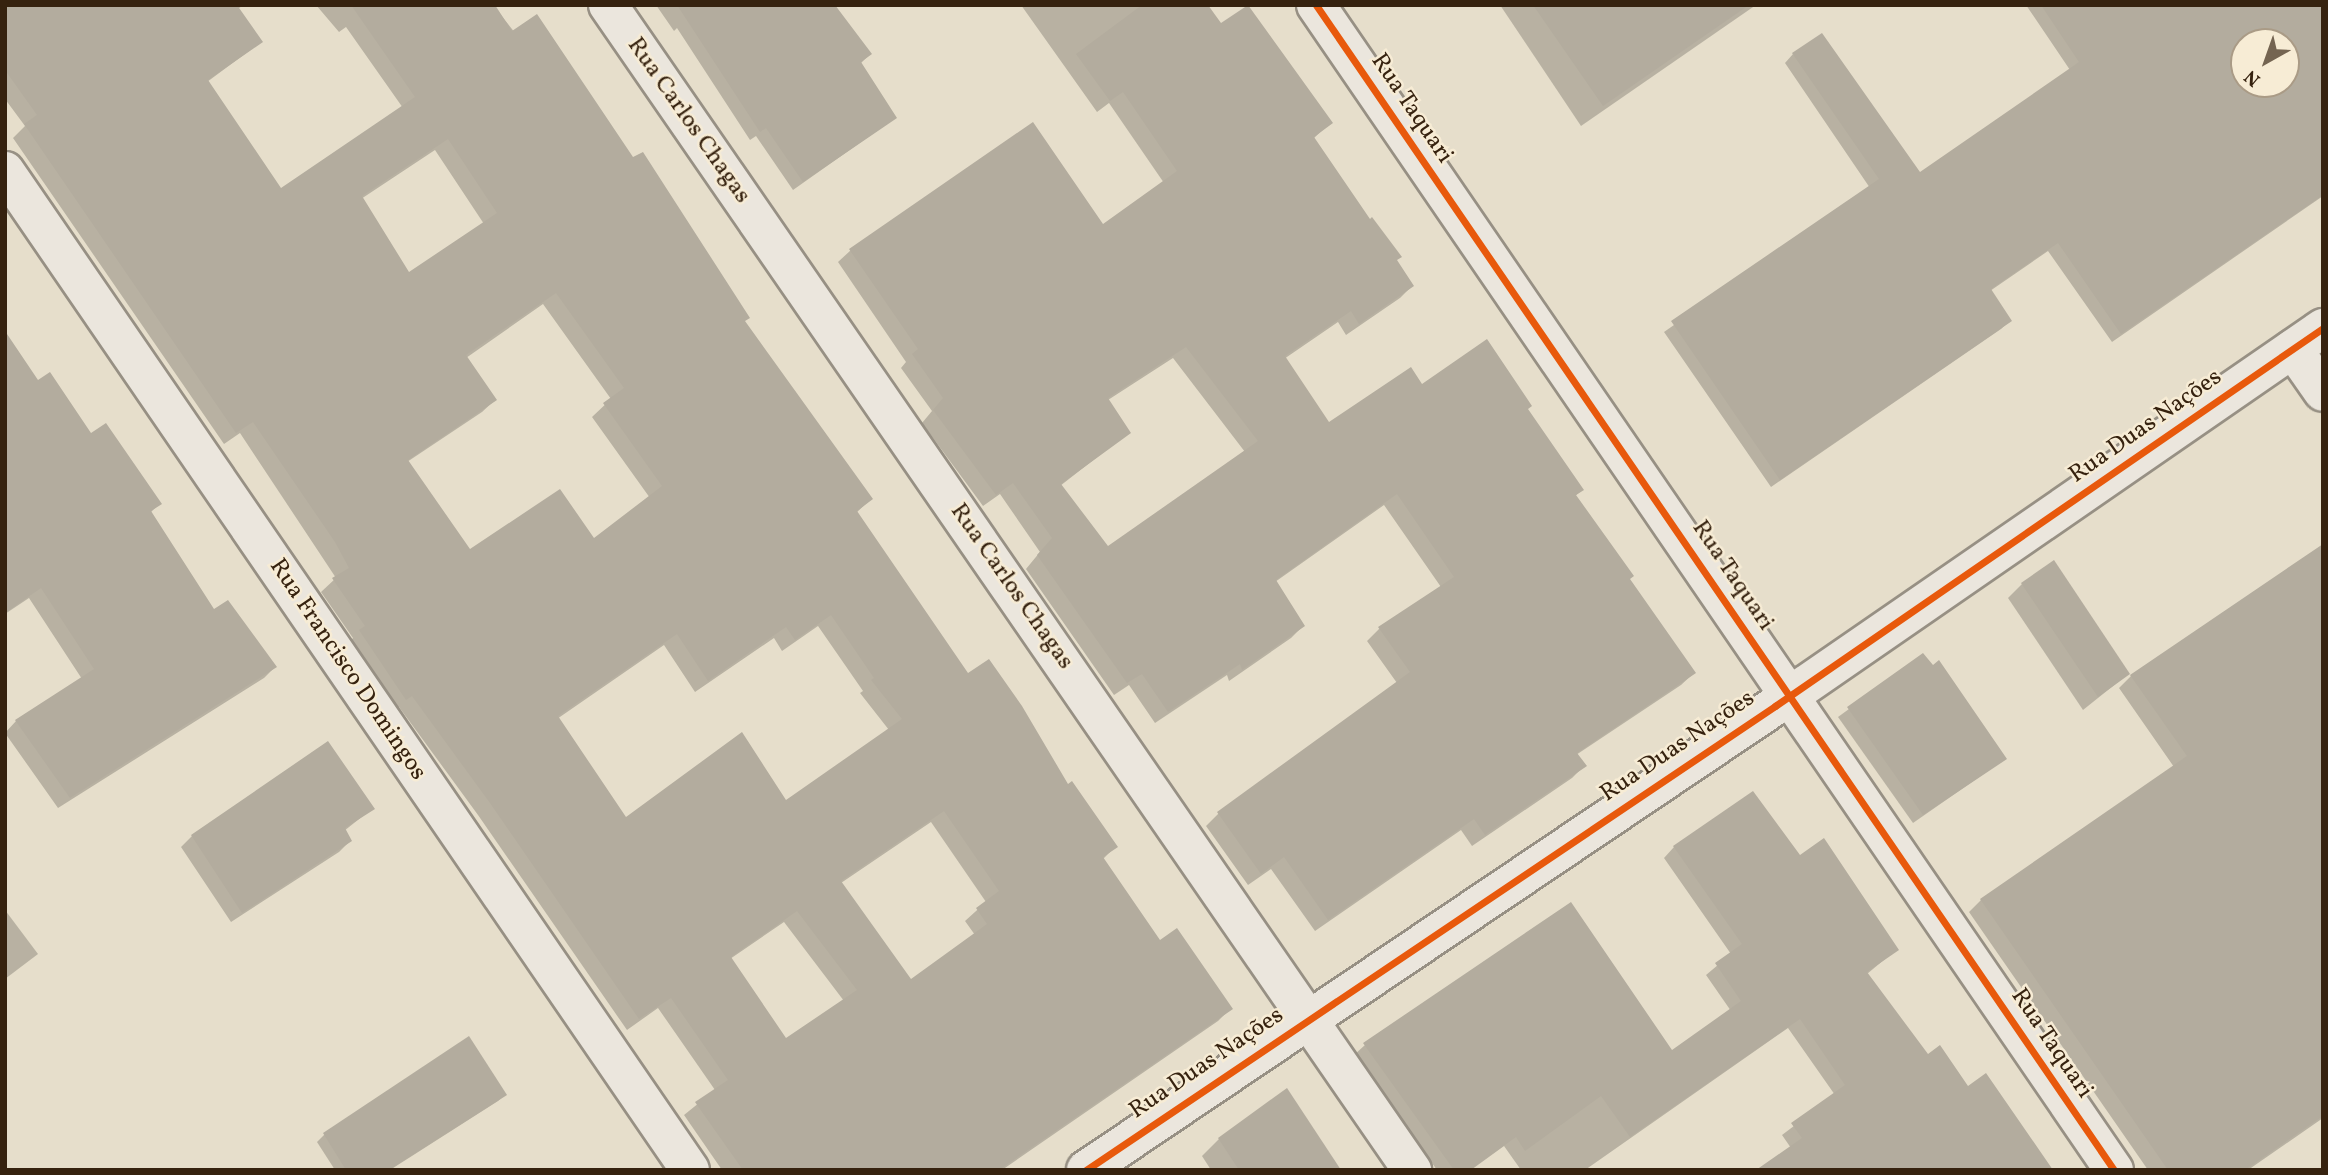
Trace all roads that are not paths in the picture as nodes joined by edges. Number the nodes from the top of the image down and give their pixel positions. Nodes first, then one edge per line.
1 (608, 5) edge
2 (1316, 5) edge
3 (5, 171) edge
4 (2308, 339) edge
5 (2323, 392) edge
6 (1790, 695) junction
7 (1309, 1018) junction
8 (690, 1170) edge
9 (1086, 1170) edge
10 (1412, 1170) edge
11 (2114, 1170) edge

1 - 7 street, Rua Carlos Chagas
2 - 6 street, Rua Taquari
3 - 8 street, Rua Francisco Domingos
4 - 5 street
4 - 6 street, Rua Duas Nações
6 - 7 street, Rua Duas Nações
6 - 11 street, Rua Taquari
7 - 9 street, Rua Duas Nações
7 - 10 street, Rua Carlos Chagas

